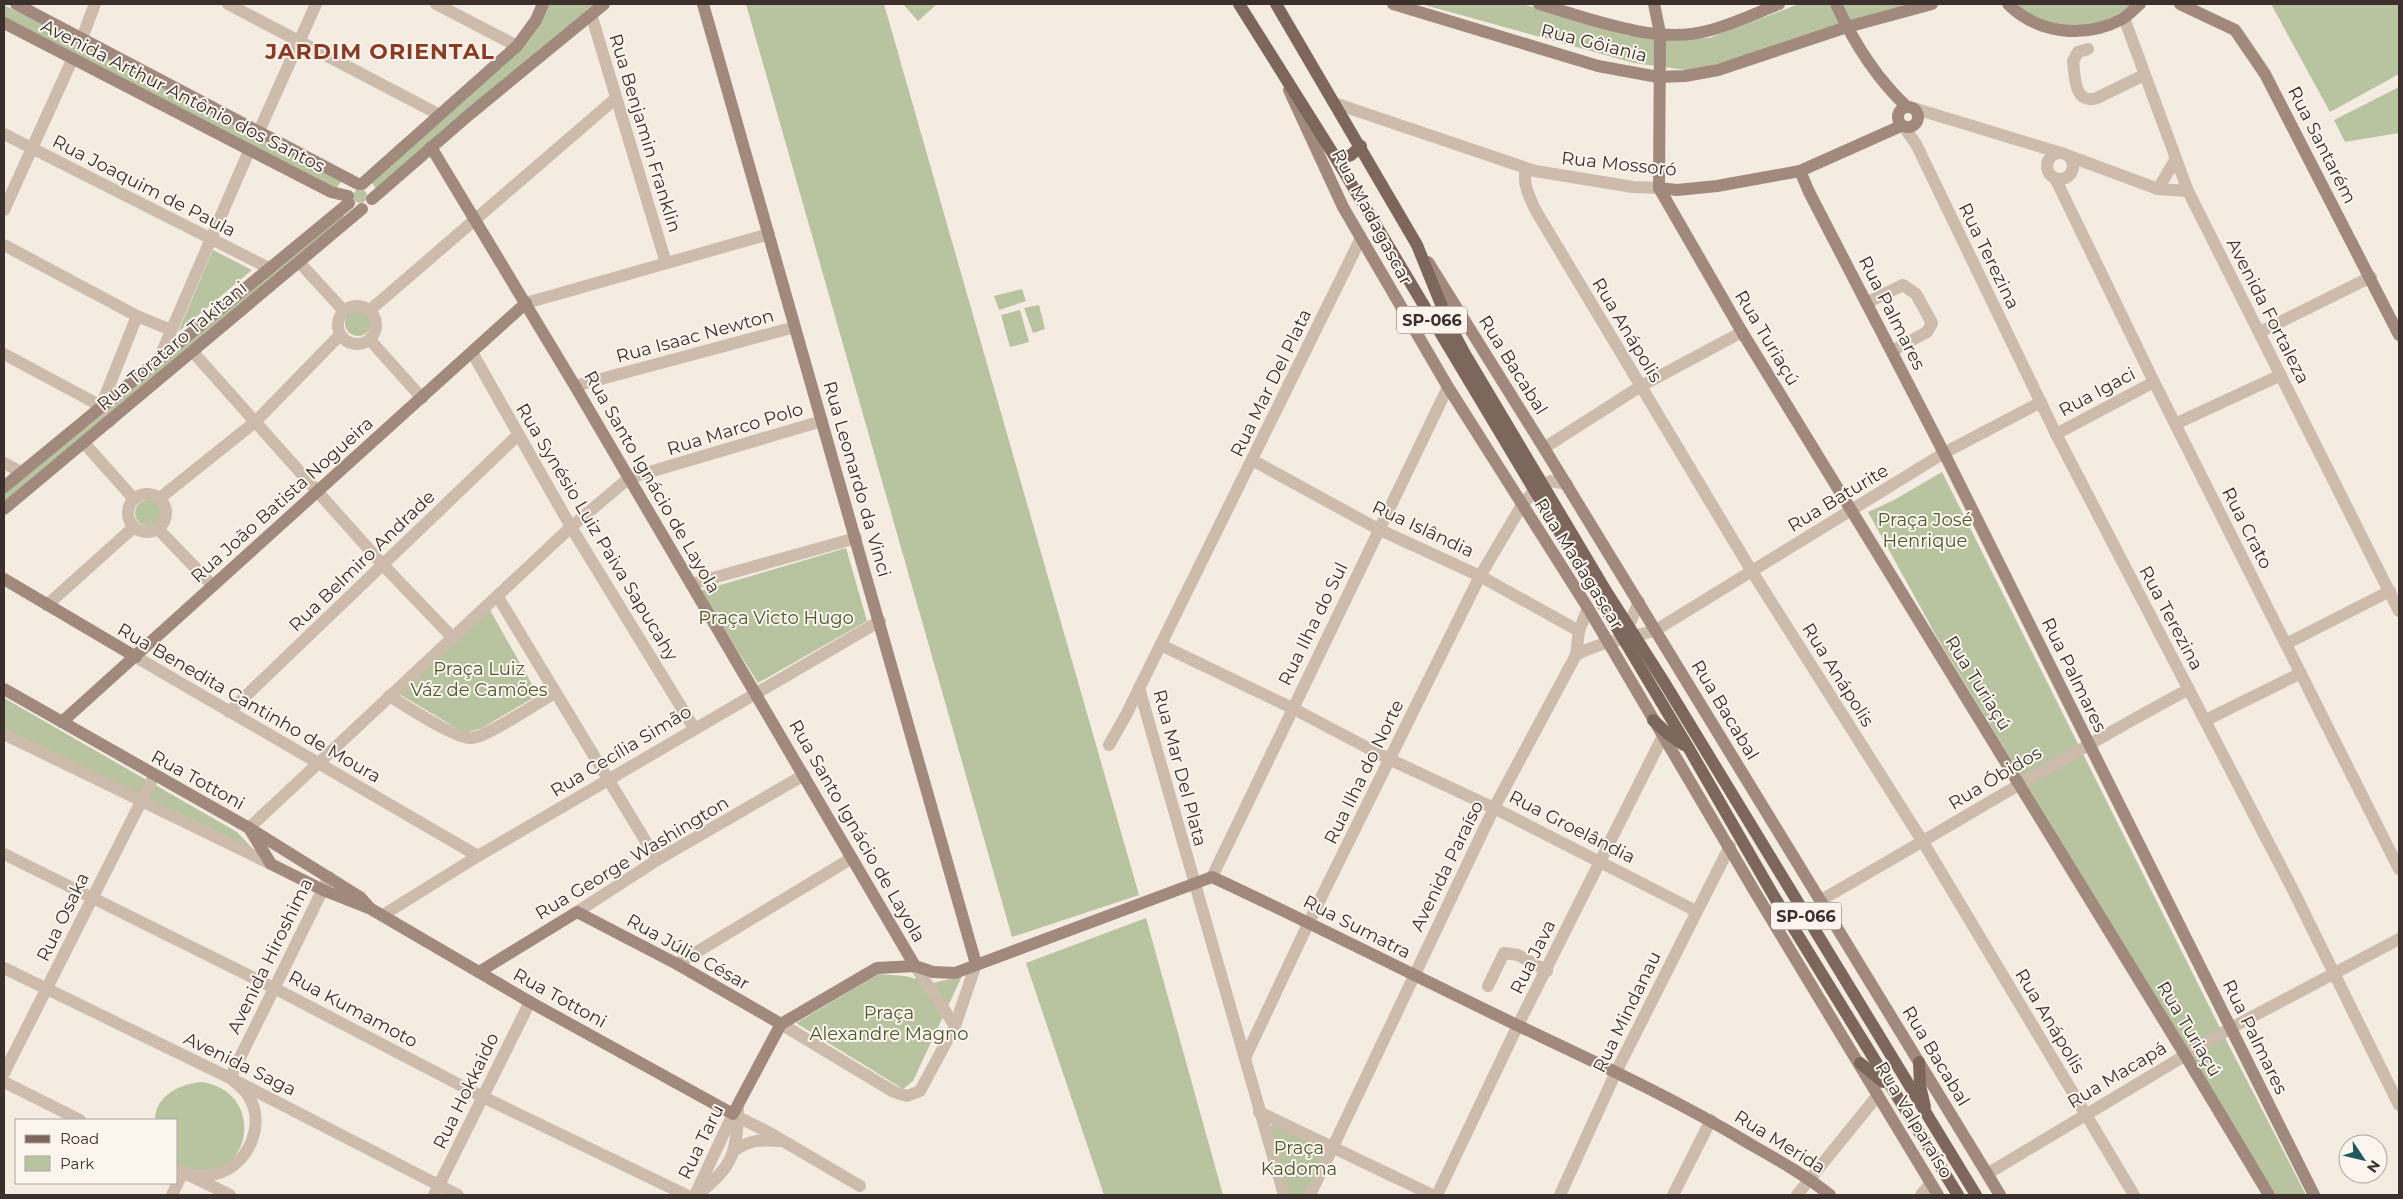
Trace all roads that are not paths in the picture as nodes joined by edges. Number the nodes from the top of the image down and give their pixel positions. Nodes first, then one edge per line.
1 (16, 4) edge
2 (96, 4) edge
3 (228, 4) edge
4 (316, 4) edge
5 (436, 4) edge
6 (543, 4) edge
7 (604, 4) edge
8 (703, 4) edge
9 (1239, 4) edge
10 (1393, 4) edge
11 (1539, 4) edge
12 (1654, 4) edge
13 (1779, 4) edge
14 (1836, 4) edge
15 (1932, 4) edge
16 (2008, 4) edge
17 (2140, 4) edge
18 (2180, 4) edge
19 (1278, 5) edge
20 (591, 14) junction
21 (2124, 18) junction
22 (4, 23) edge
23 (1847, 27) junction
24 (1660, 33) junction
25 (82, 38) junction
26 (299, 40) junction
27 (517, 46) junction
28 (2088, 49) dead end
29 (73, 58) junction
30 (1282, 75) junction
31 (2144, 75) junction
32 (1658, 77) junction
33 (459, 99) junction
34 (615, 99) junction
35 (1334, 103) junction
36 (470, 114) junction
37 (440, 115) junction
38 (1908, 118) junction
39 (258, 131) junction
40 (4, 134) edge
41 (2024, 143) junction
42 (1360, 146) junction
43 (431, 147) junction
44 (30, 148) junction
45 (249, 151) junction
46 (2065, 154) junction
47 (1337, 160) junction
48 (2175, 160) junction
49 (2048, 164) junction
50 (2094, 166) junction
51 (1526, 169) junction
52 (1800, 172) junction
53 (2071, 173) junction
54 (2054, 178) junction
55 (360, 184) junction
56 (1659, 188) junction
57 (2158, 189) junction
58 (2188, 191) junction
59 (348, 199) junction
60 (372, 199) junction
61 (2066, 202) junction
62 (362, 209) junction
63 (4, 210) edge
64 (475, 220) junction
65 (769, 234) junction
66 (1361, 238) junction
67 (210, 240) junction
68 (4, 245) edge
69 (1417, 245) junction
70 (299, 262) junction
71 (666, 263) junction
72 (269, 268) junction
73 (2371, 278) junction
74 (526, 303) junction
75 (1866, 303) junction
76 (344, 311) junction
77 (369, 311) junction
78 (137, 316) junction
79 (795, 327) junction
80 (171, 330) junction
81 (1742, 332) junction
82 (2260, 332) junction
83 (340, 335) junction
84 (2399, 335) edge
85 (370, 340) junction
86 (192, 351) junction
87 (1892, 351) junction
88 (4, 354) edge
89 (473, 354) junction
90 (159, 359) junction
91 (2281, 375) junction
92 (2154, 382) junction
93 (575, 386) junction
94 (1641, 386) junction
95 (1448, 387) junction
96 (422, 398) junction
97 (2040, 402) junction
98 (101, 406) junction
99 (822, 421) junction
100 (109, 422) junction
101 (255, 422) junction
102 (2175, 424) junction
103 (2056, 434) junction
104 (518, 435) junction
105 (84, 443) junction
106 (1544, 448) junction
107 (1944, 453) junction
108 (1252, 460) junction
109 (4, 463) edge
110 (21, 472) junction
111 (629, 478) junction
112 (1566, 484) junction
113 (4, 486) edge
114 (1539, 487) junction
115 (318, 491) junction
116 (160, 498) junction
117 (134, 499) junction
118 (1522, 505) junction
119 (4, 508) edge
120 (1852, 512) junction
121 (134, 527) junction
122 (572, 527) junction
123 (158, 529) junction
124 (1378, 529) junction
125 (856, 538) junction
126 (383, 565) junction
127 (1751, 570) junction
128 (1480, 576) junction
129 (4, 579) edge
130 (691, 584) junction
131 (212, 585) junction
132 (2390, 591) junction
133 (498, 597) junction
134 (1639, 602) junction
135 (47, 605) junction
136 (1588, 608) junction
137 (2399, 612) edge
138 (880, 620) junction
139 (1656, 630) junction
140 (1579, 631) junction
141 (1629, 634) junction
142 (453, 638) junction
143 (1608, 641) junction
144 (2286, 644) junction
145 (1161, 645) junction
146 (1576, 655) junction
147 (136, 657) junction
148 (2300, 673) junction
149 (1139, 688) junction
150 (4, 689) edge
151 (2188, 689) junction
152 (756, 692) junction
153 (555, 693) junction
154 (389, 696) junction
155 (1292, 708) junction
156 (229, 712) junction
157 (1654, 720) junction
158 (2206, 720) junction
159 (62, 722) junction
160 (694, 728) junction
161 (4, 734) edge
162 (1663, 736) junction
163 (2088, 743) junction
164 (1109, 744) dead end
165 (1688, 747) junction
166 (1389, 759) junction
167 (317, 763) junction
168 (804, 775) junction
169 (154, 776) junction
170 (609, 780) junction
171 (2019, 784) junction
172 (140, 801) junction
173 (1494, 808) junction
174 (249, 828) junction
175 (1923, 842) junction
176 (1730, 846) junction
177 (4, 854) edge
178 (478, 856) junction
179 (852, 858) junction
180 (657, 860) junction
181 (1599, 860) junction
182 (271, 864) junction
183 (2399, 869) edge
184 (329, 877) junction
185 (1212, 877) junction
186 (1194, 884) junction
187 (322, 890) junction
188 (91, 898) junction
189 (1821, 900) junction
190 (371, 909) junction
191 (1696, 911) junction
192 (577, 912) junction
193 (383, 915) junction
194 (1309, 922) junction
195 (2399, 939) edge
196 (677, 964) junction
197 (976, 964) junction
198 (914, 966) junction
199 (4, 968) edge
200 (1547, 970) junction
201 (479, 972) junction
202 (2334, 973) junction
203 (1413, 976) junction
204 (1488, 986) dead end
205 (274, 988) junction
206 (48, 990) junction
207 (530, 1002) junction
208 (781, 1024) junction
209 (1518, 1025) junction
210 (955, 1026) junction
211 (2232, 1028) junction
212 (2185, 1055) junction
213 (1245, 1058) junction
214 (1919, 1062) junction
215 (1860, 1063) junction
216 (1616, 1072) junction
217 (4, 1073) edge
218 (230, 1078) junction
219 (4, 1082) edge
220 (1893, 1090) junction
221 (1878, 1095) junction
222 (483, 1097) junction
223 (2399, 1105) edge
224 (736, 1112) junction
225 (1259, 1112) junction
226 (2085, 1114) junction
227 (78, 1119) edge
228 (1711, 1120) junction
229 (1935, 1130) junction
230 (784, 1141) junction
231 (1333, 1146) junction
232 (735, 1150) junction
233 (712, 1157) junction
234 (725, 1169) junction
235 (184, 1172) edge
236 (1988, 1174) junction
237 (1809, 1179) junction
238 (178, 1184) edge
239 (1930, 1184) junction
240 (860, 1186) dead end
241 (437, 1190) edge
242 (230, 1195) edge
243 (458, 1195) edge
244 (686, 1195) edge
245 (696, 1195) edge
246 (1284, 1195) edge
247 (1310, 1195) edge
248 (1432, 1195) edge
249 (1437, 1195) edge
250 (1560, 1195) edge
251 (1673, 1195) edge
252 (1797, 1195) edge
253 (1830, 1195) edge
254 (1921, 1195) edge
255 (1938, 1195) edge
256 (1958, 1195) edge
257 (1976, 1195) edge
258 (2000, 1195) edge
259 (2134, 1195) edge
260 (2269, 1195) edge
261 (2314, 1195) edge

1 - 25 street, Avenida Arthur Antônio dos Santos
2 - 25 street
3 - 26 street
4 - 26 street
5 - 27 street
6 - 27 street
7 - 20 street
8 - 65 street, Rua Leonardo da Vinci
9 - 30 main road, SP-066
10 - 32 street, Rua Gôiania
11 - 24 street, Rua Gôiania
12 - 24 street
13 - 24 street, Rua Gôiania
14 - 23 street, Rua Terezina
15 - 23 street, Rua Gôiania
16 - 21 street
17 - 21 street
18 - 73 street, Rua Santarém
19 - 35 main road, SP-066
20 - 34 street, Rua Benjamin Franklin
20 - 36 street
21 - 31 street, Avenida Fortaleza
22 - 29 street, Avenida Arthur Antônio dos Santos
23 - 32 street, Rua Gôiania
23 - 38 street, Rua Terezina
24 - 32 street
25 - 39 street, Avenida Arthur Antônio dos Santos
26 - 37 street
26 - 39 street
27 - 33 street
28 - 31 street
29 - 44 street
29 - 45 street, Avenida Arthur Antônio dos Santos
30 - 47 main road, SP-066
30 - 66 street, Rua Madagascar
31 - 48 street, Avenida Fortaleza
32 - 56 street
33 - 36 street
33 - 37 street
34 - 64 street
34 - 71 street, Rua Benjamin Franklin
35 - 42 main road, SP-066
35 - 51 street, Rua Mossoró
36 - 43 street
37 - 55 street
38 - 41 street
38 - 52 street, Rua Mossoró
38 - 97 street, Rua Terezina
39 - 55 street, Avenida Arthur Antônio dos Santos
40 - 44 street, Rua Joaquim de Paula
41 - 46 street
41 - 49 street
42 - 47 main road
42 - 69 main road, SP-066
43 - 60 street
43 - 64 street, Rua Santo Ignácio de Layola
44 - 63 street
44 - 67 street, Rua Joaquim de Paula
45 - 59 street, Avenida Arthur Antônio dos Santos
45 - 67 street
46 - 49 street
46 - 50 street
46 - 53 street
47 - 114 main road, SP-066
48 - 57 street
48 - 58 street, Avenida Fortaleza
49 - 54 street
50 - 53 street
50 - 57 street
51 - 56 street, Rua Mossoró
51 - 94 street, Rua Anápolis
52 - 56 street, Rua Mossoró
52 - 75 street, Rua Palmares
53 - 54 street
53 - 61 street
54 - 61 street, Rua Crato
55 - 59 street
55 - 60 street
56 - 81 street, Rua Turiaçú
57 - 58 street
58 - 82 street, Avenida Fortaleza
59 - 62 street
59 - 72 street
60 - 62 street
61 - 92 street, Rua Crato
62 - 70 street, Rua Torataro Takitani
64 - 74 street, Rua Santo Ignácio de Layola
64 - 77 street
65 - 71 street
65 - 79 street, Rua Leonardo da Vinci
66 - 95 street, Rua Madagascar
66 - 108 street, Rua Mar Del Plata
67 - 72 street, Rua Joaquim de Paula
67 - 80 street
68 - 78 street
69 - 106 street, Rua Bacabal
69 - 114 main road, SP-066
70 - 76 street
70 - 86 street, Rua Torataro Takitani
71 - 74 street
72 - 90 street
73 - 82 street
73 - 84 street, Rua Santarém
74 - 89 street, Rua João Batista Nogueira
74 - 93 street, Rua Santo Ignácio de Layola
75 - 87 street, Rua Palmares
75 - 87 street
76 - 77 street
76 - 83 street
77 - 85 street
78 - 80 street
78 - 98 street
79 - 93 street, Rua Isaac Newton
79 - 99 street, Rua Leonardo da Vinci
80 - 90 street
81 - 94 street
81 - 120 street, Rua Turiaçú
82 - 91 street, Avenida Fortaleza
83 - 85 street
83 - 101 street
85 - 96 street
86 - 100 street, Rua Torataro Takitani
86 - 101 street
87 - 107 street, Rua Palmares
88 - 98 street
89 - 96 street, Rua João Batista Nogueira
89 - 104 street, Rua Synésio Luiz Paiva Sapucahy
90 - 98 street
91 - 102 street
91 - 132 street, Avenida Fortaleza
92 - 102 street, Rua Crato
92 - 103 street, Rua Igaci
93 - 111 street, Rua Santo Ignácio de Layola
94 - 106 street
94 - 127 street, Rua Anápolis
95 - 118 street, Rua Madagascar
95 - 124 street, Rua Ilha do Sul
96 - 115 street, Rua João Batista Nogueira
97 - 103 street, Rua Terezina
97 - 107 street, Rua Baturite
98 - 100 street
98 - 110 street
99 - 111 street, Rua Marco Polo
99 - 125 street, Rua Leonardo da Vinci
100 - 105 street, Rua Torataro Takitani
101 - 115 street
101 - 116 street
102 - 144 street, Rua Crato
103 - 151 street, Rua Terezina
104 - 122 street, Rua Synésio Luiz Paiva Sapucahy
104 - 126 street, Rua Belmiro Andrade
105 - 117 street
105 - 119 street, Rua Torataro Takitani
106 - 112 street, Rua Bacabal
107 - 120 street, Rua Baturite
107 - 163 street, Rua Palmares
108 - 124 street, Rua Islândia
108 - 145 street, Rua Mar Del Plata
109 - 110 street
110 - 113 street
111 - 122 street
111 - 130 street, Rua Santo Ignácio de Layola
112 - 114 street
112 - 134 street, Rua Bacabal
114 - 118 street, Rua Ilha do Norte
114 - 141 main road, SP-066
115 - 126 street
115 - 131 street, Rua João Batista Nogueira
116 - 117 street
116 - 123 street
117 - 121 street
118 - 128 street, Rua Ilha do Norte
118 - 136 street, Rua Madagascar
120 - 127 street, Rua Baturite
120 - 171 street, Rua Turiaçú
121 - 123 street
121 - 135 street
122 - 133 street
122 - 160 street, Rua Synésio Luiz Paiva Sapucahy
123 - 131 street
124 - 128 street, Rua Islândia
124 - 155 street, Rua Ilha do Sul
125 - 130 street
125 - 138 street, Rua Leonardo da Vinci
126 - 142 street
126 - 156 street, Rua Belmiro Andrade
127 - 139 street, Rua Baturite
127 - 175 street, Rua Anápolis
128 - 140 street, Rua Islândia
128 - 166 street, Rua Ilha do Norte
129 - 135 street, Rua Benedita Cantinho de Moura
130 - 152 street, Rua Santo Ignácio de Layola
131 - 147 street, Rua João Batista Nogueira
132 - 137 street, Avenida Fortaleza
132 - 144 street
133 - 142 street
133 - 153 street
134 - 139 street, Rua Bacabal
134 - 141 street
135 - 147 street, Rua Benedita Cantinho de Moura
136 - 140 street, Avenida Paraíso
136 - 143 street, Rua Madagascar
138 - 152 street, Rua Cecília Simão
138 - 197 street, Rua Leonardo da Vinci
139 - 141 street, Rua Baturite
139 - 189 street, Rua Bacabal
140 - 146 street, Avenida Paraíso
141 - 143 street, Rua Baturite
141 - 165 main road, SP-066
141 - 229 main road, SP-066
142 - 154 street
143 - 146 street, Rua Baturite
143 - 157 street, Rua Madagascar
144 - 148 street, Rua Crato
145 - 149 street, Rua Mar Del Plata
145 - 155 street, Rua Groelândia
146 - 173 street, Avenida Paraíso
147 - 156 street, Rua Benedita Cantinho de Moura
147 - 159 street, Rua João Batista Nogueira
148 - 158 street
148 - 183 street, Rua Crato
149 - 164 street
149 - 186 street, Rua Mar Del Plata
150 - 159 street, Rua Tottoni
151 - 158 street, Rua Terezina
151 - 163 street, Rua Óbidos
152 - 160 street, Rua Cecília Simão
152 - 168 street, Rua Santo Ignácio de Layola
153 - 154 street
153 - 170 street
154 - 167 street
155 - 166 street, Rua Groelândia
155 - 185 street, Rua Ilha do Sul
156 - 167 street, Rua Benedita Cantinho de Moura
157 - 162 street, Rua Madagascar
157 - 165 main road
158 - 202 street, Rua Terezina
159 - 169 street, Rua Tottoni
160 - 170 street, Rua Cecília Simão
161 - 172 street, Rua Tottoni
162 - 176 street, Rua Madagascar
162 - 181 street, Rua Java
163 - 171 street, Rua Óbidos
163 - 211 street, Rua Palmares
165 - 220 main road, SP-066
166 - 173 street, Rua Groelândia
166 - 194 street, Rua Ilha do Norte
167 - 174 street
167 - 178 street, Rua Benedita Cantinho de Moura
168 - 179 street, Rua Santo Ignácio de Layola
168 - 180 street, Rua George Washington
169 - 172 street, Rua Osaka
169 - 174 street, Rua Tottoni
170 - 178 street, Rua Cecília Simão
170 - 180 street
171 - 175 street, Rua Óbidos
171 - 212 street, Rua Turiaçú
172 - 182 street, Rua Tottoni
172 - 188 street, Rua Osaka
173 - 181 street, Rua Groelândia
173 - 203 street, Avenida Paraíso
174 - 182 street
174 - 184 street, Rua Tottoni
175 - 189 street, Rua Óbidos
175 - 226 street, Rua Anápolis
176 - 191 street, Rua Mindanau
176 - 215 street, Rua Madagascar
177 - 188 street, Rua Kumamoto
178 - 193 street, Rua Cecília Simão
179 - 196 street
179 - 198 street, Rua Santo Ignácio de Layola
180 - 192 street, Rua George Washington
181 - 191 street, Rua Groelândia
181 - 200 street, Rua Java
182 - 187 street, Rua Tottoni
184 - 187 street, Avenida Hiroshima
184 - 190 street, Rua Tottoni
185 - 186 street
185 - 194 street, Rua Sumatra
186 - 197 street
186 - 213 street, Rua Mar Del Plata
187 - 190 street, Rua Tottoni
187 - 205 street, Avenida Hiroshima
188 - 205 street, Rua Kumamoto
188 - 206 street, Rua Osaka
189 - 214 street, Rua Bacabal
190 - 193 street, Rua Tottoni
191 - 216 street, Rua Mindanau
192 - 196 street, Rua Júlio César
192 - 201 street, Rua George Washington
193 - 201 street, Rua Tottoni
194 - 203 street, Rua Sumatra
194 - 213 street, Rua Ilha do Norte
195 - 202 street, Rua Macapá
196 - 208 street, Rua Júlio César
197 - 198 street
197 - 210 street
198 - 208 street
198 - 210 street
199 - 206 street, Avenida Saga
200 - 204 street
200 - 209 street, Rua Java
201 - 207 street, Rua Tottoni
202 - 211 street, Rua Macapá
202 - 223 street, Rua Terezina
203 - 209 street, Rua Sumatra
203 - 231 street, Avenida Paraíso
205 - 218 street, Avenida Hiroshima
205 - 222 street, Rua Kumamoto
206 - 217 street, Rua Osaka
206 - 218 street, Avenida Saga
207 - 222 street, Rua Hokkaido
207 - 224 street, Rua Tottoni
208 - 210 street
208 - 224 street, Rua Taru
209 - 216 street, Rua Sumatra
209 - 249 street, Rua Java
211 - 212 street, Rua Macapá
211 - 261 street, Rua Palmares
212 - 226 street, Rua Macapá
212 - 260 street, Rua Turiaçú
213 - 225 street, Rua Mar Del Plata
214 - 229 main road
214 - 236 street, Rua Bacabal
215 - 220 main road
215 - 221 street, Rua Valparaíso
216 - 228 street, Rua Sumatra
216 - 250 street, Rua Mindanau
218 - 235 street
218 - 241 street, Avenida Saga
219 - 227 street
220 - 256 main road, SP-066
221 - 237 street
221 - 239 street, Rua Valparaíso
222 - 241 street, Rua Hokkaido
222 - 244 street, Rua Kumamoto
224 - 230 street, Rua Tottoni
224 - 232 street, Rua Taru
224 - 233 street, Rua Taru
225 - 231 street
225 - 246 street, Rua Mar Del Plata
226 - 236 street, Rua Macapá
226 - 259 street, Rua Anápolis
228 - 237 street, Rua Merida
228 - 251 street
229 - 257 main road, SP-066
230 - 232 street, Rua Tottoni
230 - 240 street, Rua Tottoni
231 - 247 street, Avenida Paraíso
231 - 248 street
232 - 234 street, Rua Taru
233 - 234 street
233 - 245 street, Rua Taru
234 - 245 street, Rua Taru
235 - 238 street
235 - 242 street
236 - 258 street, Rua Bacabal
237 - 252 street
237 - 253 street, Rua Merida
239 - 254 street
239 - 255 street, Rua Valparaíso
241 - 243 street, Avenida Saga

